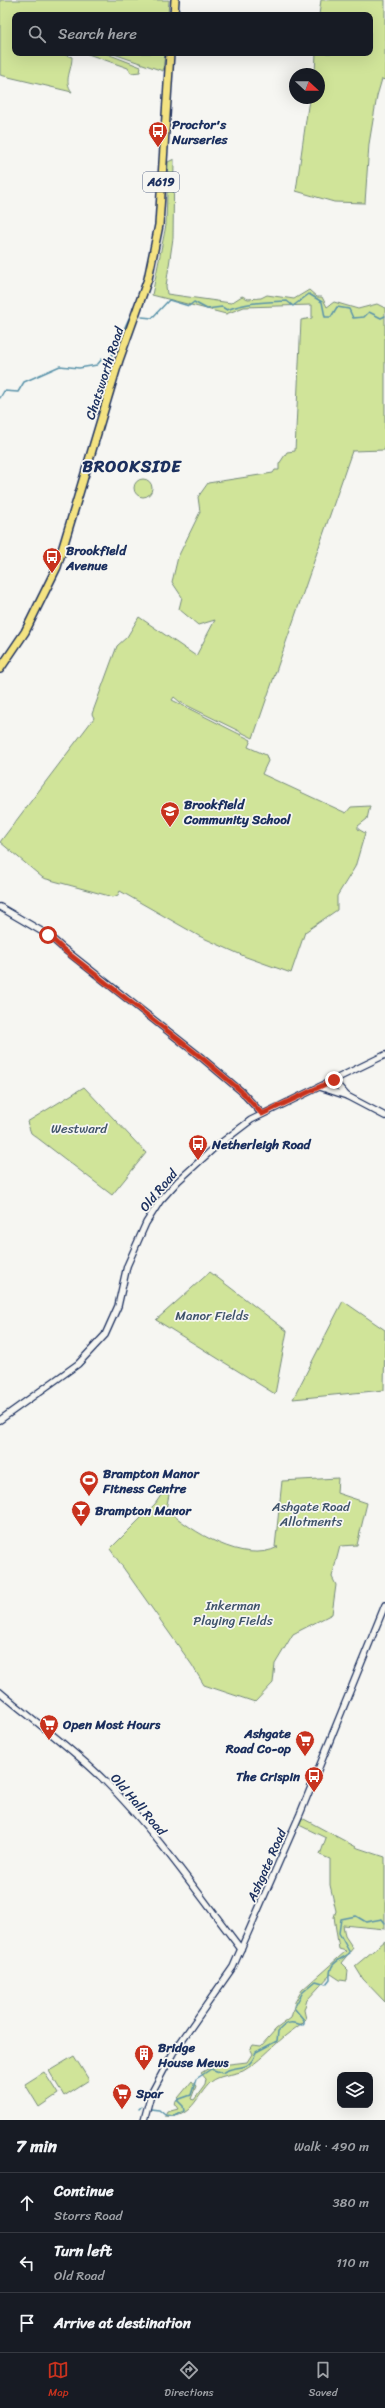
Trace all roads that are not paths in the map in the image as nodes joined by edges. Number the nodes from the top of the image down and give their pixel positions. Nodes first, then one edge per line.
1 (175, 0) edge
2 (174, 12) edge
3 (170, 56) edge
4 (0, 669) edge
5 (0, 907) edge
6 (385, 1055) edge
7 (334, 1080) junction
8 (320, 1087) junction
9 (347, 1096) junction
10 (262, 1114) junction
11 (385, 1116) edge
12 (0, 1420) edge
13 (385, 1605) edge
14 (0, 1692) edge
15 (241, 1949) junction
16 (144, 2120) edge

1 - 2 highway
3 - 4 highway, Chatsworth Road / A619
5 - 10 street
6 - 7 street, Old Road
7 - 8 street, Old Road
7 - 9 street
8 - 9 street
8 - 10 street, Old Road
9 - 11 street
10 - 12 street, Old Road
13 - 15 street, Ashgate Road
14 - 15 street, Old Hall Road
15 - 16 street, Ashgate Road

